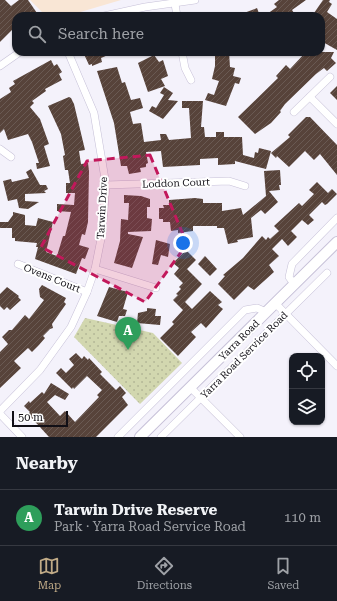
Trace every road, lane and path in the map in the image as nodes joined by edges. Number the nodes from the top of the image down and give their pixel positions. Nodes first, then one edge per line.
1 (194, 0) edge
2 (175, 4) junction
3 (122, 12) edge
4 (176, 12) edge
5 (14, 56) edge
6 (70, 56) edge
7 (183, 56) edge
8 (0, 66) edge
9 (330, 77) dead end
10 (191, 80) dead end
11 (310, 97) junction
12 (294, 112) dead end
13 (337, 124) edge
14 (0, 150) edge
15 (11, 157) dead end
16 (106, 185) junction
17 (245, 186) dead end
18 (337, 218) edge
19 (337, 242) edge
20 (18, 264) dead end
21 (94, 269) junction
22 (327, 273) dead end
23 (294, 284) junction
24 (156, 288) dead end
25 (87, 292) junction
26 (275, 303) junction
27 (266, 312) junction
28 (285, 314) junction
29 (337, 366) edge
30 (190, 387) junction
31 (201, 398) junction
32 (0, 411) edge
33 (0, 414) edge
34 (22, 437) edge
35 (118, 437) edge
36 (140, 437) edge
37 (160, 437) edge
38 (240, 437) edge

1 - 2 street
2 - 3 street
2 - 4 street
5 - 8 street
6 - 16 street, Tarwin Drive
7 - 10 street
9 - 11 street
11 - 12 street
11 - 13 street
14 - 15 street
16 - 17 street, Loddon Court
16 - 21 street, Tarwin Drive
18 - 23 street
19 - 23 main road, Yarra Road
20 - 25 street, Ovens Court
21 - 24 street
21 - 25 street, Tarwin Drive
22 - 28 street, Yarra Road Service Road
23 - 26 main road, Yarra Road
25 - 32 street, Tarwin Drive
26 - 27 main road, Yarra Road
26 - 28 street
27 - 30 main road, Yarra Road
27 - 35 street, Yarra Road Service Road
28 - 29 street
28 - 31 street, Yarra Road Service Road
30 - 31 street
30 - 36 main road, Yarra Road
31 - 37 street, Yarra Road Service Road
31 - 38 street
33 - 34 street

